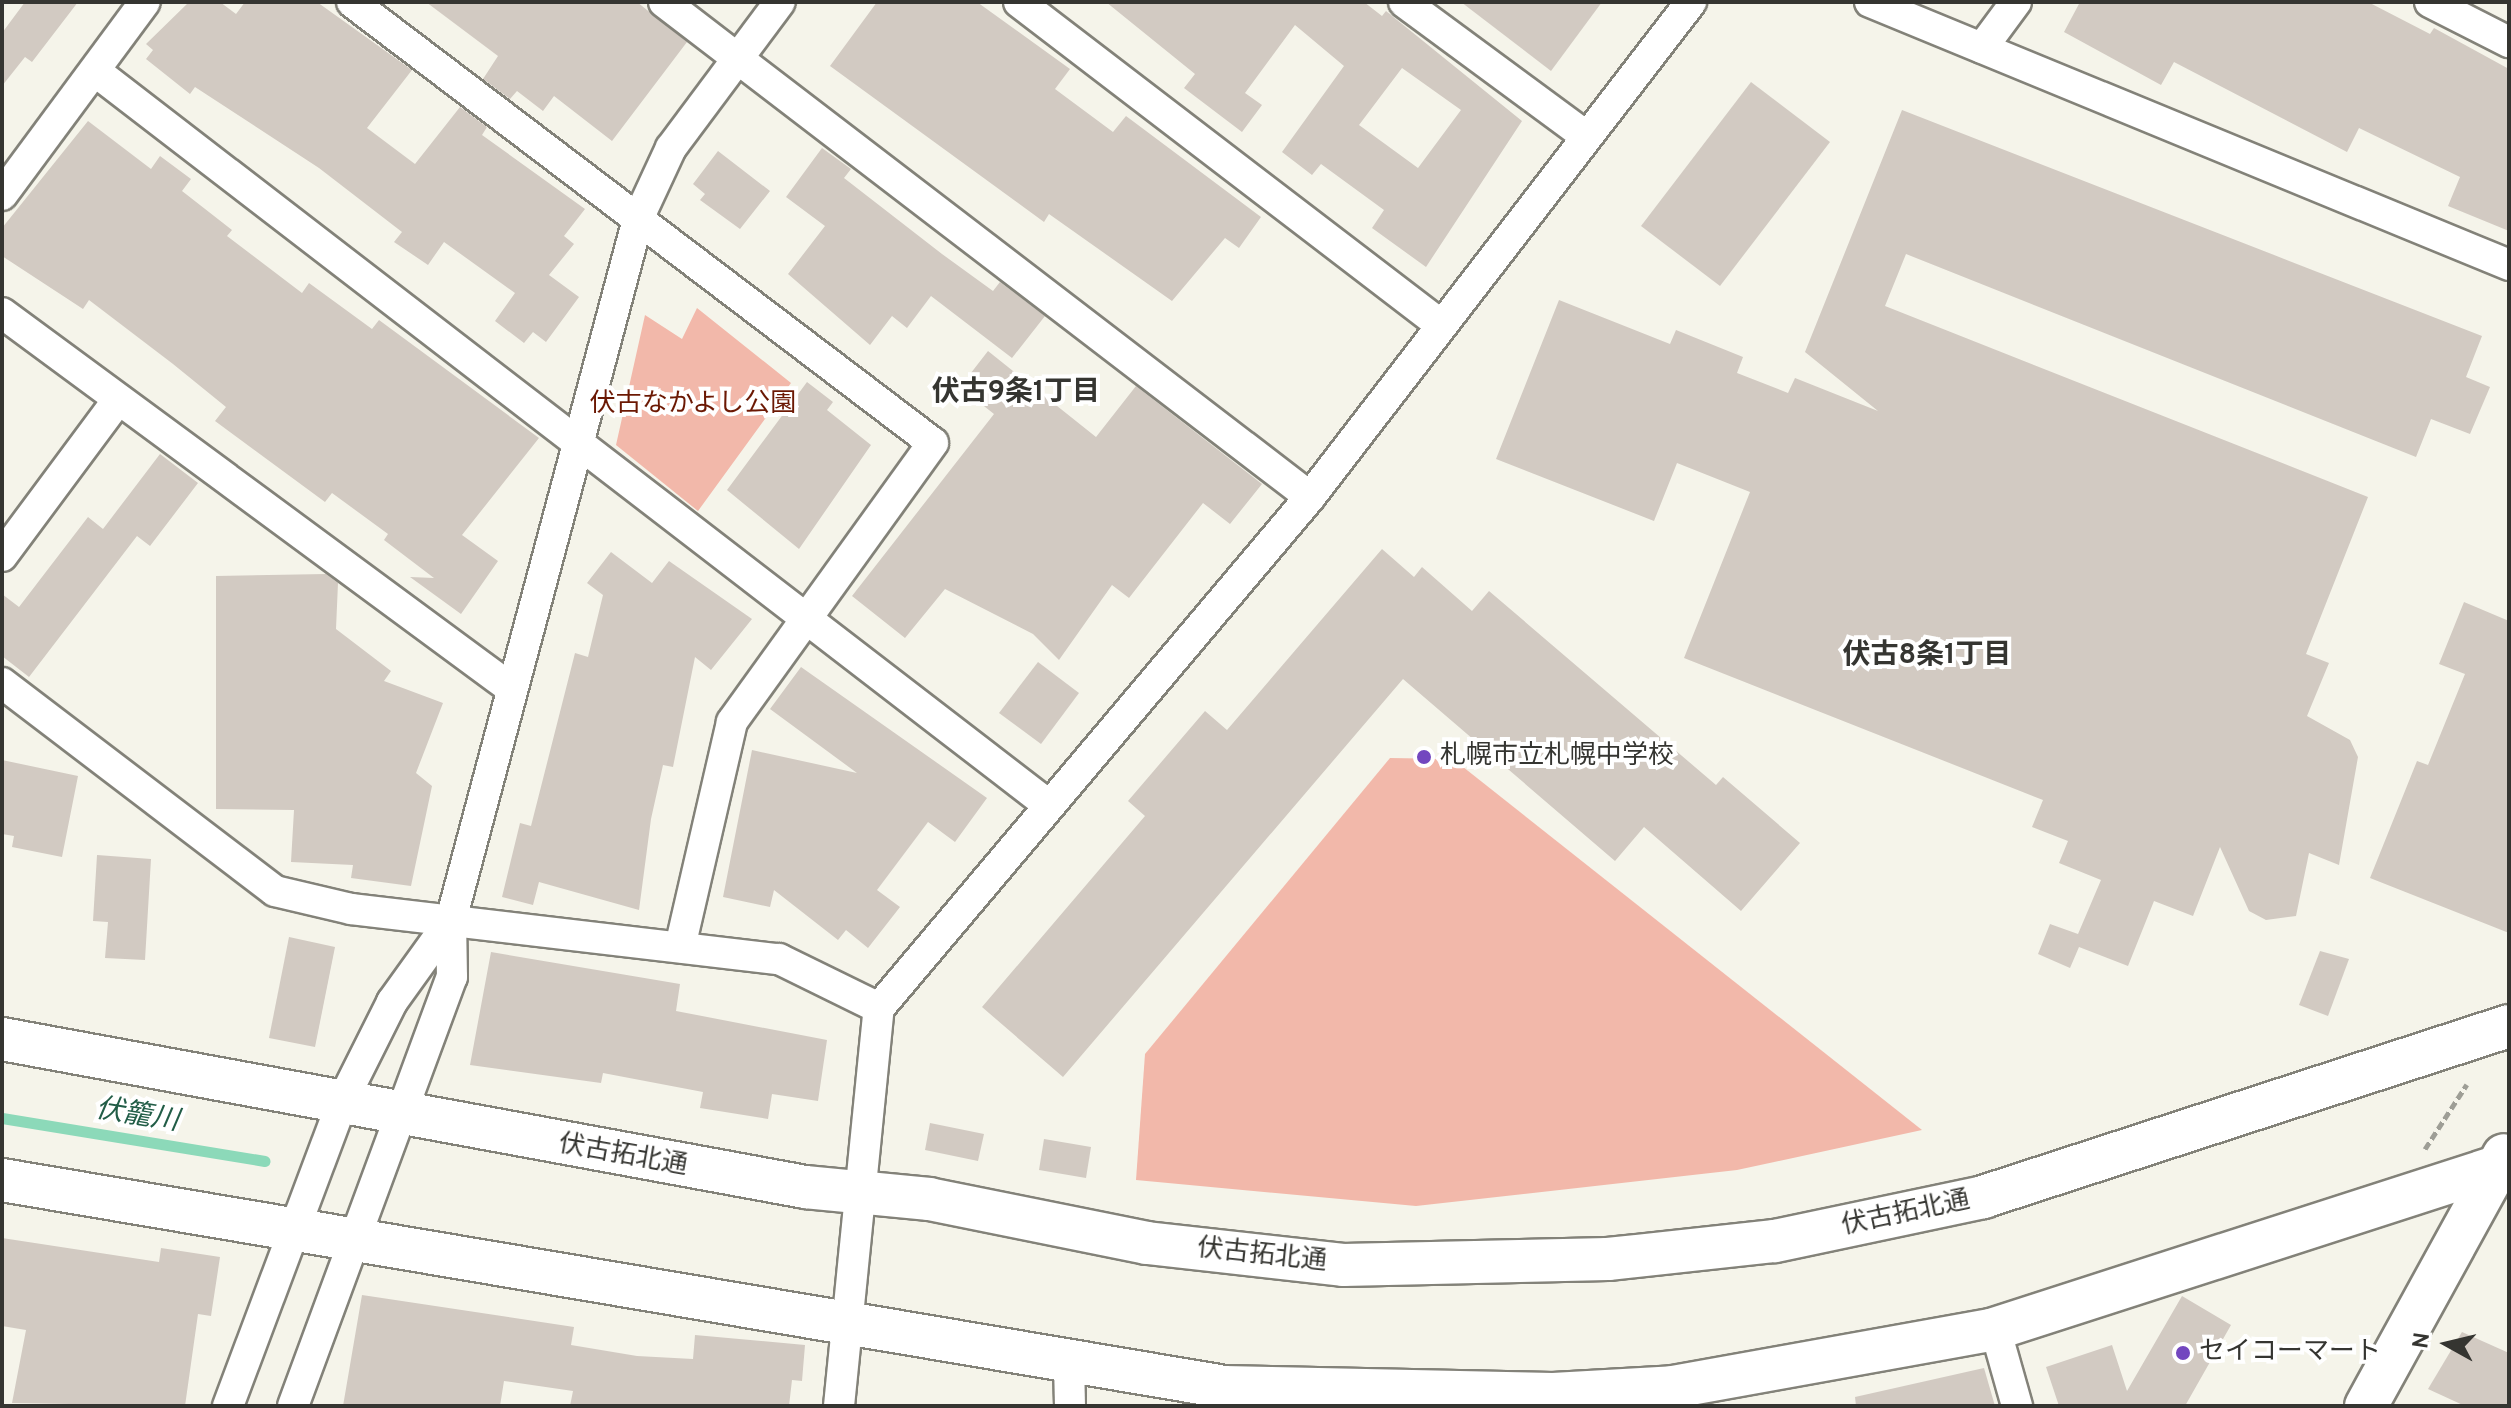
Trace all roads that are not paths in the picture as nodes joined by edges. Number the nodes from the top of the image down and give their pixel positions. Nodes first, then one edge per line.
1 (145, 2) edge
2 (352, 2) edge
3 (664, 2) edge
4 (780, 2) edge
5 (1019, 2) edge
6 (1404, 2) edge
7 (1691, 2) edge
8 (1870, 2) edge
9 (2016, 2) edge
10 (2430, 2) edge
11 (2509, 42) edge
12 (1982, 48) junction
13 (739, 58) junction
14 (95, 71) junction
15 (1587, 137) junction
16 (2, 195) edge
17 (638, 219) junction
18 (2509, 265) edge
19 (2, 313) edge
20 (1441, 325) junction
21 (118, 400) junction
22 (578, 446) junction
23 (1310, 497) junction
24 (2, 556) edge
25 (803, 621) junction
26 (2, 683) edge
27 (512, 689) junction
28 (1047, 804) junction
29 (451, 920) junction
30 (680, 947) junction
31 (879, 1008) junction
32 (2509, 1026) edge
33 (2, 1039) edge
34 (342, 1102) junction
35 (401, 1116) junction
36 (2505, 1159) edge
37 (2, 1180) edge
38 (860, 1191) junction
39 (290, 1229) junction
40 (355, 1237) junction
41 (846, 1327) junction
42 (1995, 1328) junction
43 (1069, 1362) junction
44 (1227, 1396) edge
45 (1555, 1400) edge
46 (228, 1406) edge
47 (293, 1406) edge
48 (839, 1406) edge
49 (1070, 1406) edge
50 (2017, 1406) edge
51 (2366, 1406) edge

1 - 14 street
2 - 17 street
3 - 13 street
4 - 13 street
5 - 20 street
6 - 15 street
7 - 15 street
8 - 12 street
9 - 12 street
10 - 11 street
12 - 18 street
13 - 17 street
13 - 23 street
14 - 16 street
14 - 22 street
15 - 20 street
17 - 22 street
17 - 25 street
19 - 21 street
20 - 23 street
21 - 24 street
21 - 27 street
22 - 25 street
22 - 27 street
23 - 28 street
25 - 28 street
25 - 30 street
26 - 29 street
27 - 29 street
28 - 31 street
29 - 30 street
29 - 34 street
29 - 35 street
30 - 31 street
31 - 38 street
32 - 38 street, 伏古拓北通
33 - 34 street, 伏古拓北通
34 - 35 street, 伏古拓北通
34 - 39 street
35 - 38 street, 伏古拓北通
35 - 40 street
36 - 42 street
36 - 51 street
37 - 39 street
38 - 41 street
39 - 40 street
39 - 46 street
40 - 41 street
40 - 47 street
41 - 43 street
41 - 48 street
42 - 45 street
42 - 50 street
43 - 44 street
43 - 49 street
44 - 45 street

